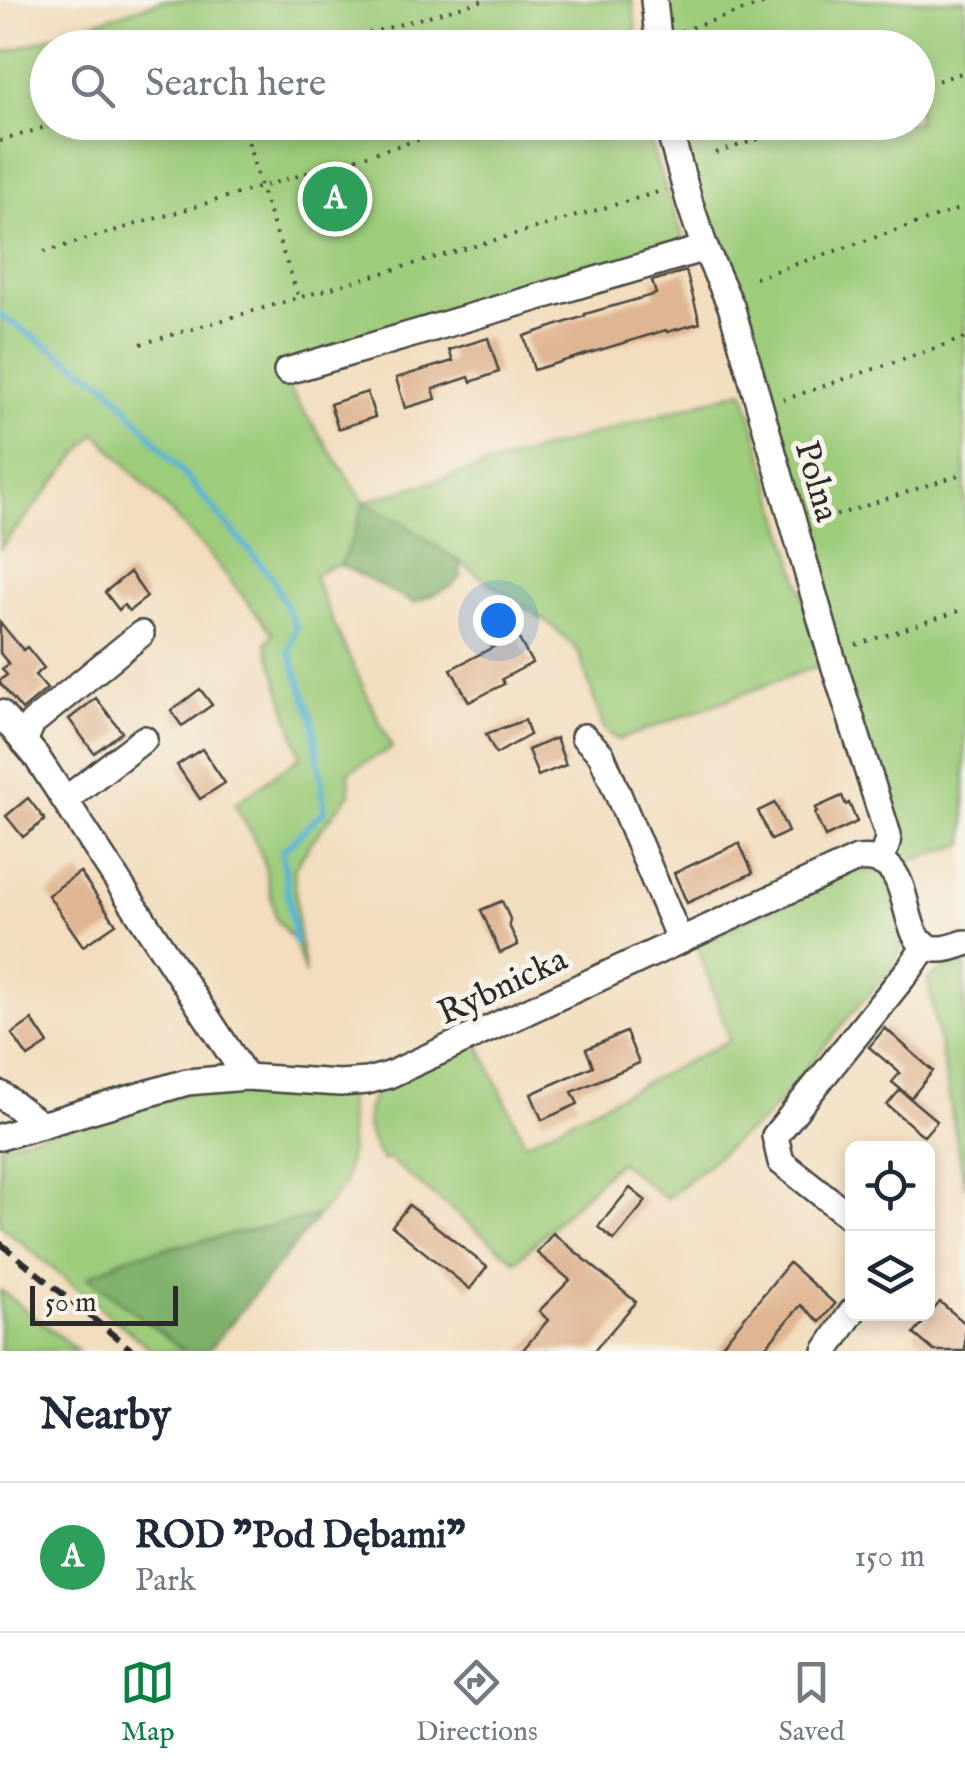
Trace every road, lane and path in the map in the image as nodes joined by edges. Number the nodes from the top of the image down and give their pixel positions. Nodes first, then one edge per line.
1 (484, 0) edge
2 (654, 0) edge
3 (775, 0) edge
4 (380, 30) edge
5 (657, 30) edge
6 (693, 30) edge
7 (965, 72) edge
8 (935, 82) edge
9 (30, 132) edge
10 (247, 140) edge
11 (417, 140) edge
12 (673, 140) edge
13 (755, 140) edge
14 (0, 141) edge
15 (716, 153) dead end
16 (684, 184) junction
17 (260, 187) junction
18 (965, 207) edge
19 (705, 248) junction
20 (44, 252) dead end
21 (755, 278) dead end
22 (299, 298) junction
23 (965, 338) edge
24 (141, 344) dead end
25 (288, 370) dead end
26 (783, 400) dead end
27 (965, 473) edge
28 (816, 522) dead end
29 (965, 609) edge
30 (140, 634) dead end
31 (856, 645) dead end
32 (0, 712) edge
33 (584, 737) dead end
34 (144, 739) dead end
35 (24, 742) junction
36 (65, 800) junction
37 (880, 861) junction
38 (680, 942) junction
39 (965, 943) edge
40 (926, 946) junction
41 (246, 1077) junction
42 (0, 1094) edge
43 (41, 1125) junction
44 (0, 1136) edge
45 (845, 1212) edge
46 (846, 1321) edge
47 (826, 1351) edge

1 - 4 path
2 - 5 street
3 - 6 path
7 - 8 path
9 - 14 path
10 - 17 path
11 - 17 path
12 - 16 street, Polna
13 - 15 path
16 - 19 street, Polna
16 - 22 path
17 - 20 path
17 - 22 path
18 - 21 path
19 - 25 street
19 - 37 street, Polna
22 - 24 path
23 - 26 path
27 - 28 path
29 - 31 path
30 - 35 street
32 - 35 street
33 - 38 street
34 - 36 street
35 - 36 street
36 - 41 street
37 - 38 street, Rybnicka
37 - 40 street
38 - 41 street, Rybnicka
39 - 40 street
40 - 45 street
41 - 43 street, Rybnicka
42 - 43 street
43 - 44 street, Rybnicka
46 - 47 street

